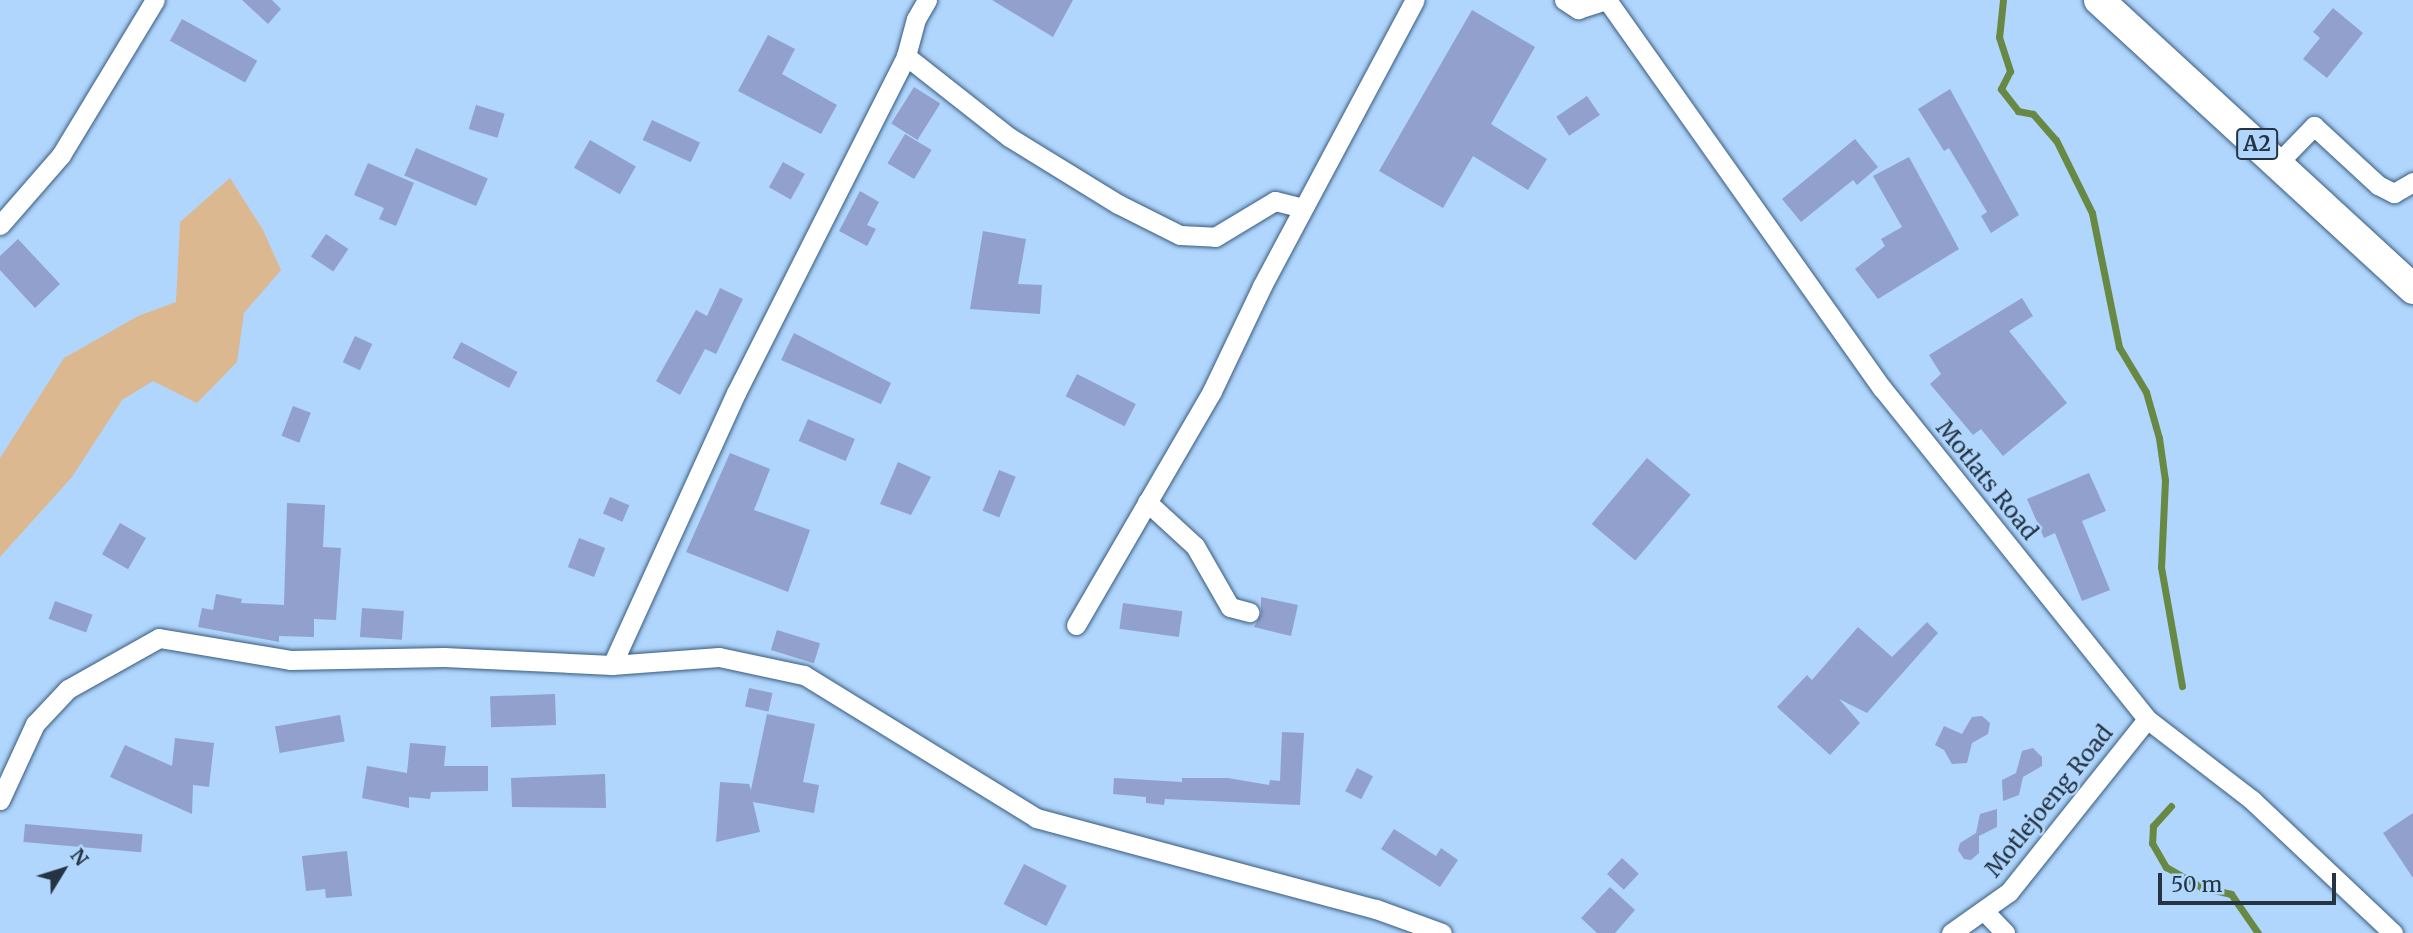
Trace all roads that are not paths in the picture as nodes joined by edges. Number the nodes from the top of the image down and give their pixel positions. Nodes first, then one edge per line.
1 (155, 0) edge
2 (928, 0) edge
3 (1415, 0) edge
4 (1564, 0) edge
5 (1606, 0) edge
6 (2099, 0) edge
7 (906, 56) junction
8 (2278, 163) junction
9 (2413, 182) edge
10 (1303, 208) junction
11 (0, 225) edge
12 (2413, 289) edge
13 (1147, 502) junction
14 (1249, 612) dead end
15 (1076, 625) dead end
16 (612, 665) junction
17 (2147, 719) junction
18 (0, 800) edge
19 (1985, 912) junction
20 (1442, 933) edge
21 (1951, 933) edge
22 (2005, 933) edge
23 (2393, 933) edge

1 - 11 street
2 - 7 street
3 - 10 street
4 - 5 street
5 - 17 street, Motlats Road
6 - 8 main road, A2
7 - 10 street
7 - 16 street
8 - 9 street
8 - 12 main road, A2
10 - 13 street
13 - 14 street
13 - 15 street
16 - 18 street
16 - 20 street
17 - 19 street, Motlejoeng Road
17 - 23 street, Motlats Road
19 - 21 street, Motlejoeng Road
19 - 22 street

